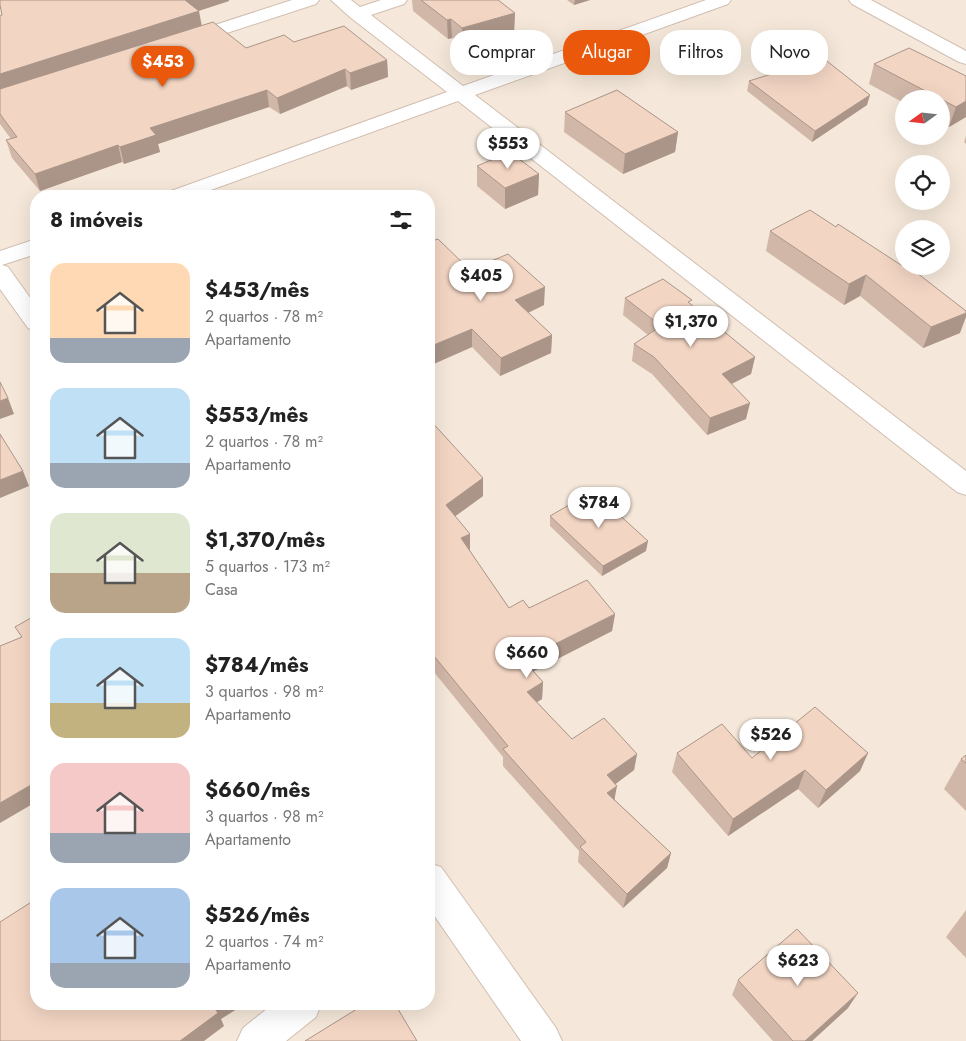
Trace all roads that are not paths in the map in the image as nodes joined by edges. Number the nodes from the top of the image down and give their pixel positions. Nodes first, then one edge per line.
1 (310, 0) edge
2 (340, 0) edge
3 (398, 0) edge
4 (722, 0) edge
5 (858, 0) edge
6 (357, 14) junction
7 (169, 46) edge
8 (966, 58) edge
9 (461, 94) junction
10 (192, 190) edge
11 (30, 248) edge
12 (0, 259) edge
13 (0, 272) edge
14 (30, 314) edge
15 (966, 485) edge
16 (435, 897) edge
17 (295, 1010) edge
18 (256, 1041) edge
19 (543, 1041) edge

1 - 7 street
2 - 6 street
3 - 6 street
4 - 9 street
5 - 8 street
6 - 9 street
9 - 10 street
9 - 15 street
11 - 12 street
13 - 14 street
16 - 19 street
17 - 18 street

